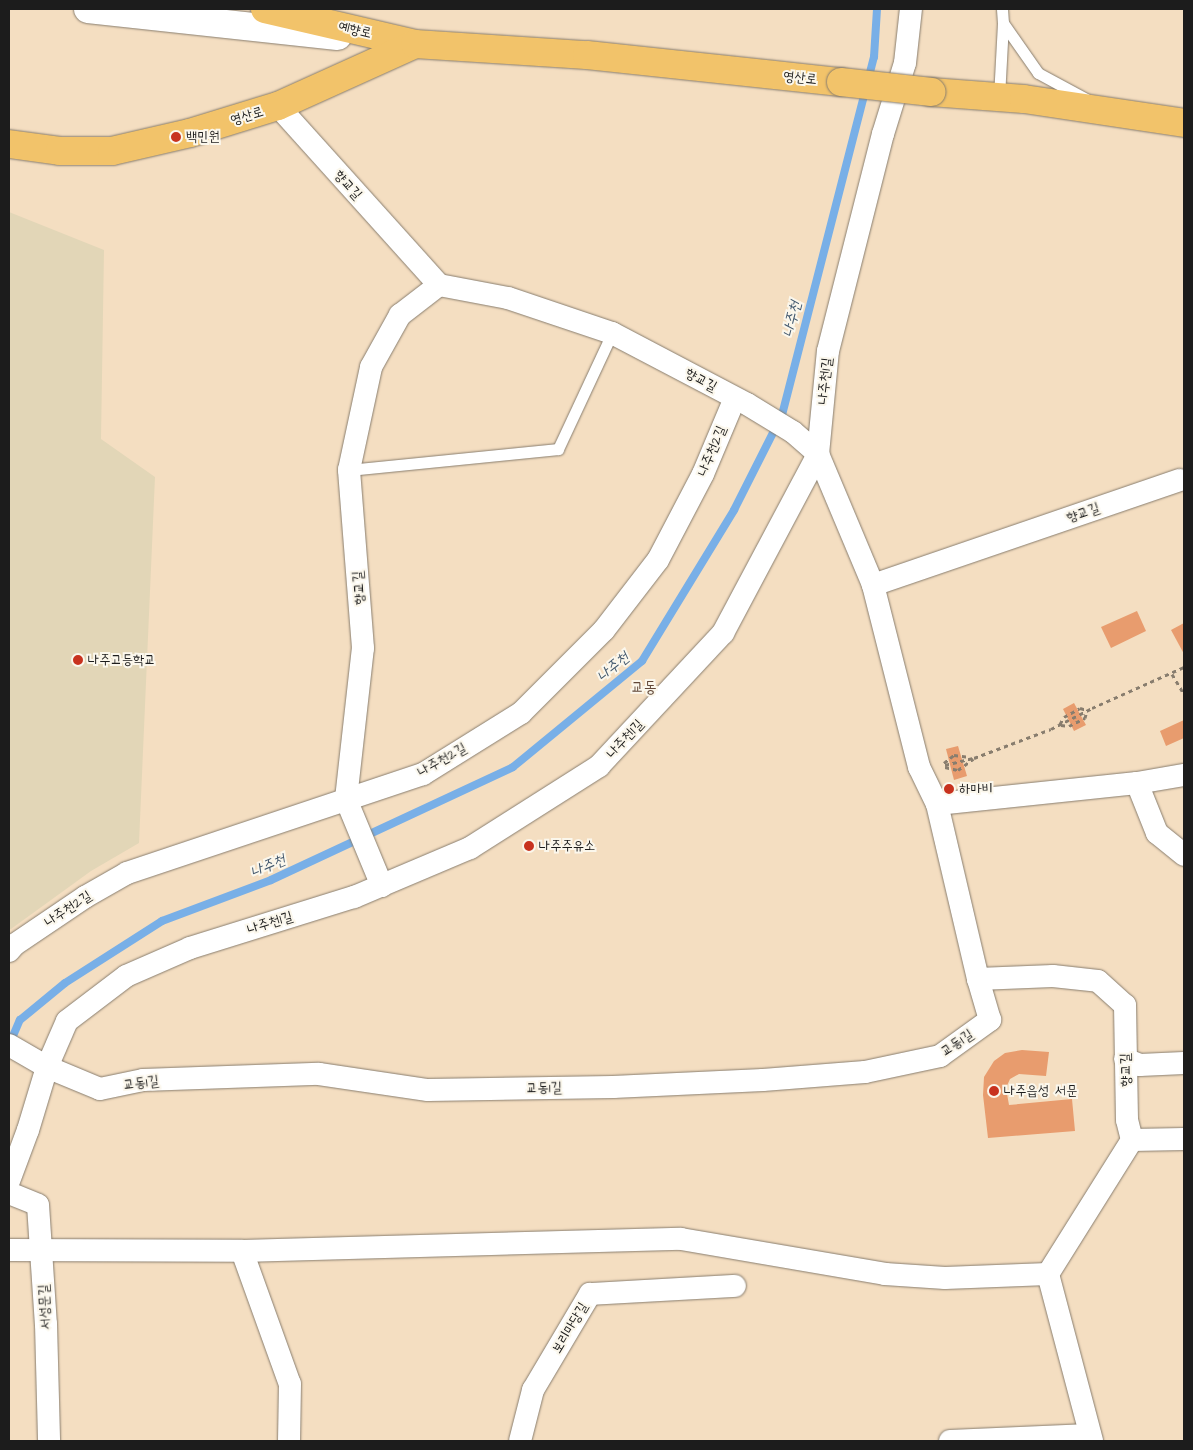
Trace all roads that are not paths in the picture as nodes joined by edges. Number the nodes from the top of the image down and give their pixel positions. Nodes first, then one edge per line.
1 (88, 9) edge
2 (265, 9) edge
3 (911, 9) edge
4 (1002, 9) edge
5 (1003, 24) junction
6 (415, 44) junction
7 (999, 97) junction
8 (278, 106) junction
9 (1112, 113) junction
10 (1184, 123) edge
11 (9, 144) edge
12 (439, 285) junction
13 (612, 333) junction
14 (741, 401) junction
15 (818, 454) junction
16 (349, 470) junction
17 (1180, 480) dead end
18 (873, 585) junction
19 (1184, 775) edge
20 (1137, 783) junction
21 (346, 799) junction
22 (937, 804) junction
23 (1184, 855) edge
24 (382, 886) junction
25 (9, 951) edge
26 (978, 978) junction
27 (9, 1045) edge
28 (1125, 1059) junction
29 (1184, 1063) edge
30 (47, 1067) junction
31 (1184, 1139) edge
32 (1132, 1140) junction
33 (9, 1181) edge
34 (9, 1193) edge
35 (9, 1250) edge
36 (242, 1251) junction
37 (42, 1252) junction
38 (1048, 1274) junction
39 (735, 1286) dead end
40 (1091, 1438) edge
41 (50, 1441) edge
42 (289, 1441) edge
43 (520, 1441) edge
44 (950, 1441) edge

1 - 6 street, 영산로
2 - 6 main road, 예향로
3 - 15 street, 나주천1길
4 - 5 lane
5 - 7 lane
5 - 9 lane
6 - 7 main road, 영산로, bridge
6 - 8 main road, 영산로
7 - 9 main road, 영산로
8 - 11 main road, 영산로
8 - 12 street, 향교길
9 - 10 main road, 영산로
12 - 13 street, 향교길
12 - 16 street, 향교길
13 - 14 street, 향교길
13 - 16 lane
14 - 15 street, 향교길
14 - 21 street, 나주천2길
15 - 18 street, 향교길
15 - 24 street, 나주천1길
16 - 21 street, 향교길
17 - 18 street, 향교길
18 - 22 street, 향교길
19 - 20 street
20 - 22 street
20 - 23 street
21 - 24 street
21 - 25 street, 나주천2길
22 - 26 street, 향교길
24 - 30 street, 나주천1길
26 - 28 street, 향교길
26 - 30 street, 교동1길
27 - 30 street
28 - 29 street
28 - 32 street, 향교길
30 - 33 street, 나주천1길
31 - 32 street
32 - 38 street
34 - 37 street, 서성문길
35 - 37 street
36 - 37 street
36 - 38 street
36 - 42 street
37 - 41 street, 서성문길
38 - 40 street
39 - 43 street, 보리마당길
40 - 44 street

